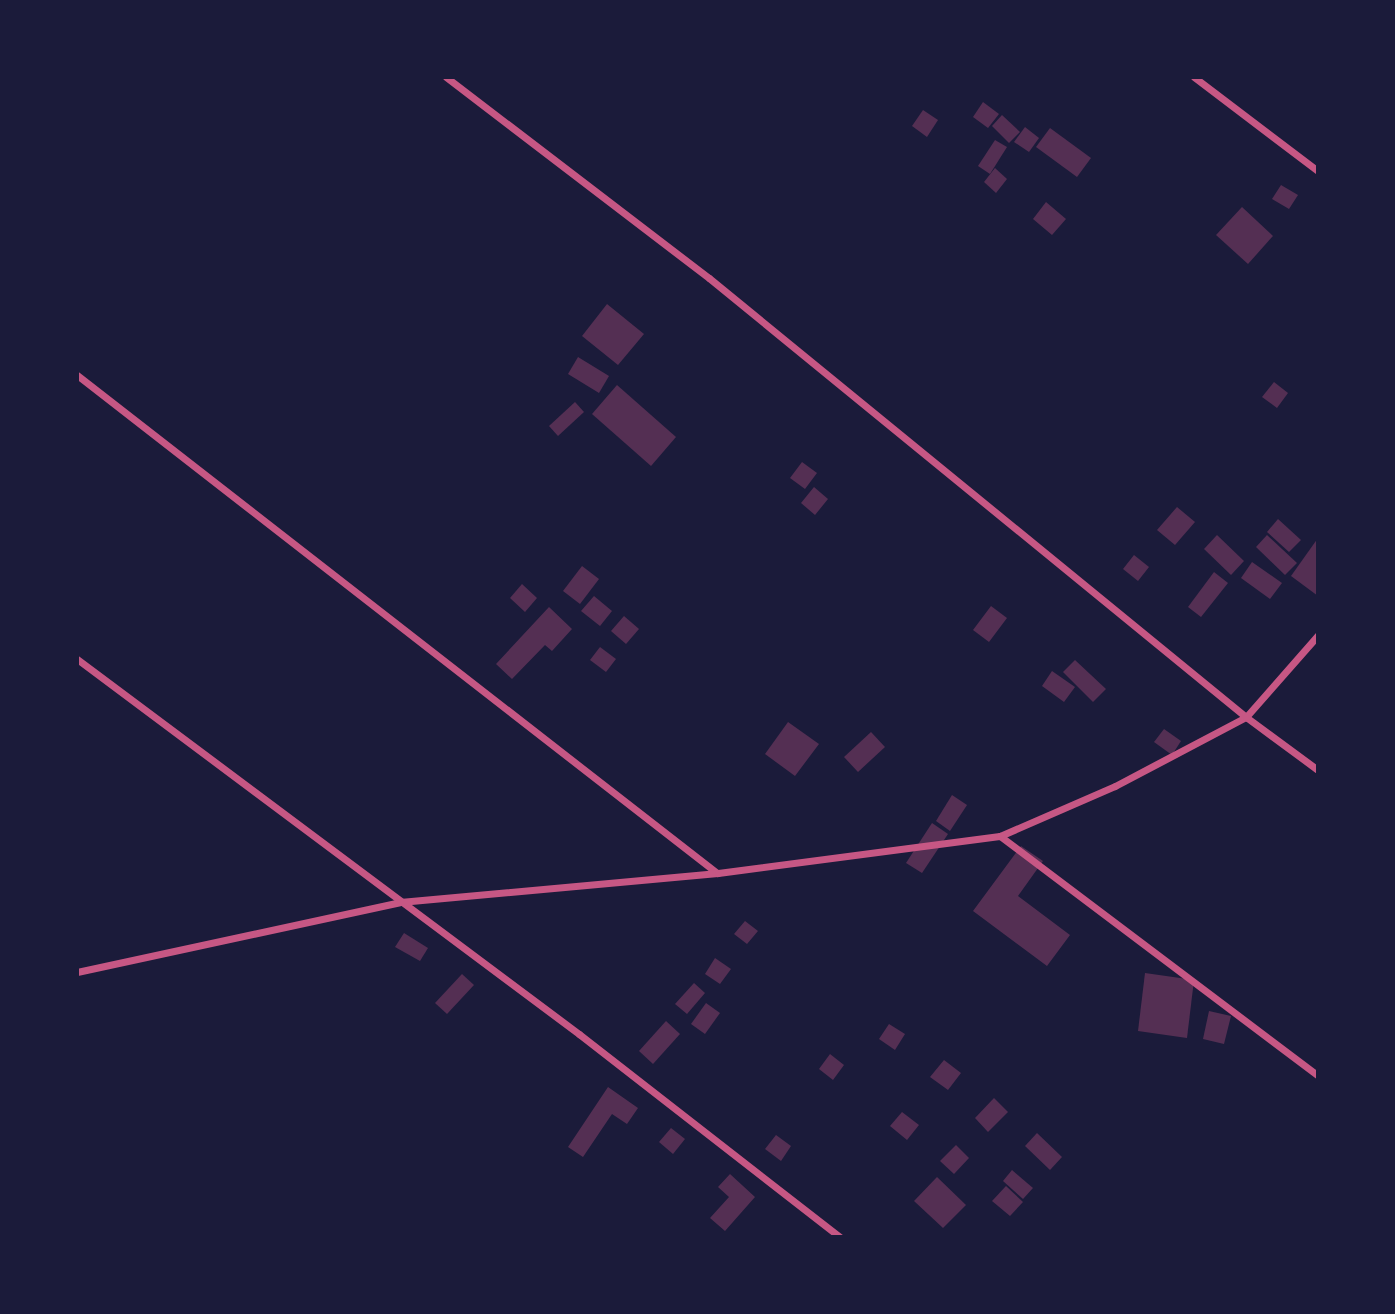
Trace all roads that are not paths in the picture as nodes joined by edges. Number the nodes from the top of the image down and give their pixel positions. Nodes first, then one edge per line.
1 (446, 77) edge
2 (1194, 77) edge
3 (1318, 171) edge
4 (77, 375) edge
5 (1318, 635) edge
6 (77, 659) edge
7 (1246, 717) junction
8 (1318, 770) edge
9 (1000, 836) junction
10 (718, 873) junction
11 (400, 902) junction
12 (77, 972) edge
13 (1318, 1076) edge
14 (839, 1237) edge

1 - 7 street
2 - 3 street
4 - 10 street
5 - 7 street
6 - 11 street
7 - 8 street
7 - 9 street
9 - 10 street
9 - 13 street
10 - 11 street
11 - 12 street
11 - 14 street

